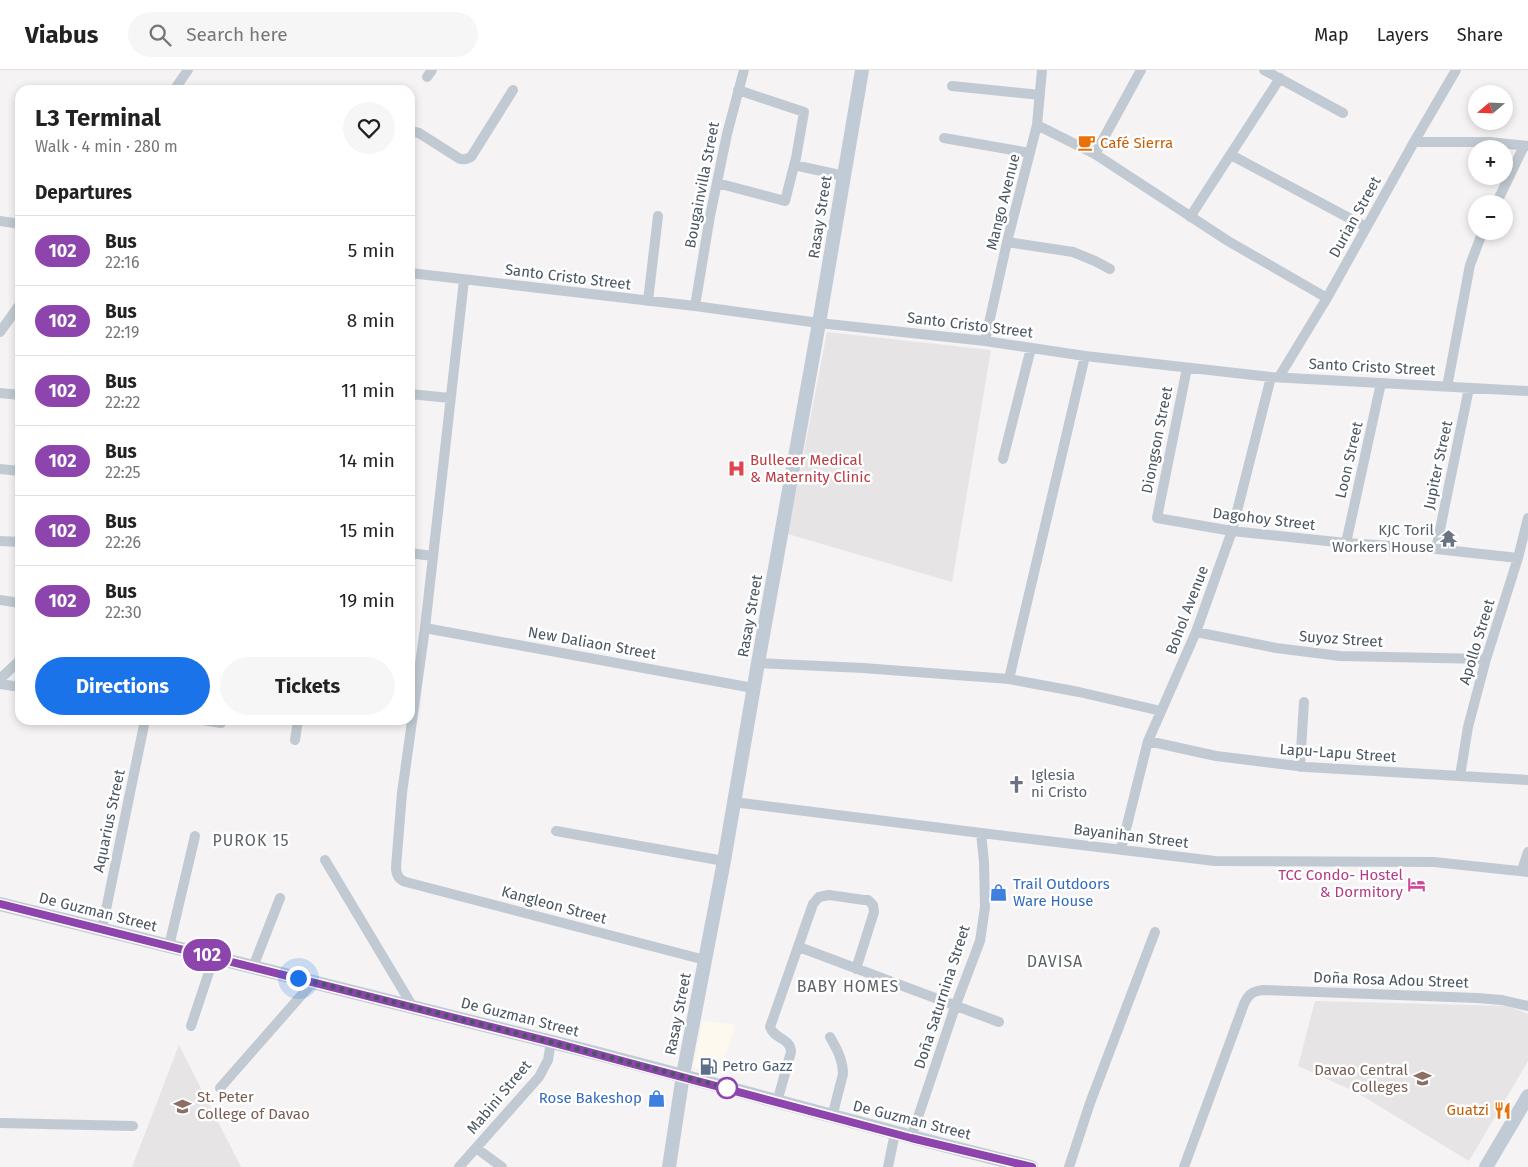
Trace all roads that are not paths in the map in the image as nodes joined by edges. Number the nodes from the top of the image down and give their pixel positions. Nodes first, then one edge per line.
1 (188, 70) edge
2 (744, 70) edge
3 (862, 70) edge
4 (1042, 70) edge
5 (1141, 70) edge
6 (1264, 70) edge
7 (1456, 70) edge
8 (1280, 78) junction
9 (178, 85) edge
10 (952, 86) dead end
11 (513, 90) dead end
12 (738, 90) junction
13 (1040, 96) junction
14 (1343, 113) dead end
15 (1037, 125) junction
16 (415, 133) edge
17 (944, 138) dead end
18 (1414, 142) junction
19 (1526, 146) edge
20 (1030, 153) junction
21 (1095, 154) junction
22 (1231, 155) junction
23 (794, 165) junction
24 (844, 176) junction
25 (717, 183) junction
26 (1501, 195) edge
27 (658, 216) dead end
28 (1190, 217) junction
29 (0, 221) edge
30 (15, 223) edge
31 (1366, 227) junction
32 (1480, 240) edge
33 (1007, 242) junction
34 (1110, 269) dead end
35 (415, 274) edge
36 (464, 280) junction
37 (1327, 298) junction
38 (648, 301) junction
39 (695, 306) junction
40 (15, 311) edge
41 (819, 323) junction
42 (0, 332) edge
43 (985, 341) junction
44 (1030, 348) junction
45 (1085, 356) junction
46 (1187, 368) junction
47 (1275, 377) junction
48 (1381, 383) junction
49 (1447, 387) junction
50 (1469, 388) junction
51 (1528, 391) edge
52 (0, 393) edge
53 (15, 394) edge
54 (415, 394) edge
55 (450, 398) junction
56 (1004, 459) dead end
57 (0, 469) edge
58 (15, 470) edge
59 (1156, 518) joint
60 (1528, 518) edge
61 (1232, 531) junction
62 (0, 541) edge
63 (15, 542) edge
64 (1346, 543) junction
65 (1436, 549) junction
66 (415, 554) edge
67 (432, 556) junction
68 (1518, 558) junction
69 (0, 600) edge
70 (15, 602) edge
71 (425, 628) junction
72 (1196, 632) junction
73 (1486, 659) junction
74 (758, 663) junction
75 (15, 665) edge
76 (0, 679) edge
77 (1009, 679) junction
78 (0, 684) edge
79 (15, 686) edge
80 (753, 688) junction
81 (415, 700) edge
82 (1304, 702) dead end
83 (1161, 711) junction
84 (144, 725) edge
85 (297, 725) edge
86 (411, 725) edge
87 (295, 740) dead end
88 (1148, 741) junction
89 (1300, 767) junction
90 (1460, 776) junction
91 (1528, 780) edge
92 (733, 802) junction
93 (556, 831) dead end
94 (982, 834) junction
95 (195, 836) dead end
96 (1121, 849) junction
97 (1528, 852) edge
98 (324, 860) dead end
99 (724, 861) junction
100 (1525, 871) edge
101 (280, 898) dead end
102 (0, 904) edge
103 (102, 929) junction
104 (1155, 932) dead end
105 (169, 946) junction
106 (799, 947) junction
107 (214, 957) junction
108 (705, 960) junction
109 (253, 967) junction
110 (856, 969) junction
111 (313, 982) junction
112 (1528, 1006) edge
113 (413, 1007) junction
114 (956, 1007) junction
115 (999, 1022) dead end
116 (191, 1026) dead end
117 (830, 1037) dead end
118 (551, 1042) junction
119 (683, 1076) junction
120 (220, 1088) dead end
121 (776, 1102) junction
122 (1526, 1104) edge
123 (832, 1117) junction
124 (0, 1123) edge
125 (133, 1126) dead end
126 (895, 1133) junction
127 (911, 1138) junction
128 (476, 1148) junction
129 (459, 1167) edge
130 (502, 1167) edge
131 (669, 1167) edge
132 (888, 1167) edge
133 (1032, 1167) edge
134 (1069, 1167) edge
135 (1184, 1167) edge
136 (1486, 1167) edge

1 - 9 street
2 - 12 street, Bougainvilla Street
3 - 24 street, Rasay Street
4 - 13 street, Mango Avenue
5 - 21 street
6 - 8 street
7 - 18 street, Durian Street
8 - 14 street
8 - 22 street
10 - 13 street
11 - 16 street
12 - 23 street
12 - 25 street, Bougainvilla Street
13 - 15 street, Mango Avenue
15 - 20 street, Mango Avenue
15 - 21 street
17 - 20 street
18 - 19 street
18 - 31 street, Durian Street
19 - 26 street
20 - 33 street, Mango Avenue
21 - 28 street
22 - 28 street
22 - 31 street
23 - 24 street
23 - 25 street
24 - 41 street, Rasay Street
25 - 39 street, Bougainvilla Street
27 - 38 street
28 - 37 street
29 - 30 street
31 - 37 street, Durian Street
32 - 49 street
33 - 34 street
33 - 43 street, Mango Avenue
35 - 36 street, Santo Cristo Street
36 - 38 street, Santo Cristo Street
36 - 55 street
37 - 47 street, Durian Street
38 - 39 street, Santo Cristo Street
39 - 41 street, Santo Cristo Street
40 - 42 street
41 - 43 street, Santo Cristo Street
41 - 74 street, Rasay Street
43 - 44 street, Santo Cristo Street
44 - 45 street, Santo Cristo Street
44 - 56 street
45 - 46 street, Santo Cristo Street
45 - 77 street
46 - 47 street, Santo Cristo Street
46 - 59 street, Diongson Street
47 - 48 street, Santo Cristo Street
47 - 61 street, Bohol Avenue
48 - 49 street, Santo Cristo Street
48 - 64 street, Loon Street
49 - 50 street, Santo Cristo Street
50 - 51 street, Santo Cristo Street
50 - 65 street, Jupiter Street
52 - 53 street
54 - 55 street
55 - 67 street
57 - 58 street
59 - 61 street, Dagohoy Street
60 - 68 street, Apollo Street
61 - 64 street, Dagohoy Street
61 - 72 street, Bohol Avenue
62 - 63 street
64 - 65 street, Dagohoy Street
65 - 68 street, Dagohoy Street
66 - 67 street
67 - 71 street
68 - 73 street, Apollo Street
69 - 70 street
71 - 80 street, New Daliaon Street
71 - 81 street, Kangleon Street
72 - 73 street, Suyoz Street
72 - 83 street, Bohol Avenue
73 - 90 street, Apollo Street
74 - 77 street
74 - 80 street, Rasay Street
75 - 76 street
77 - 83 street
78 - 79 street
80 - 92 street, Rasay Street
82 - 89 street
83 - 88 street, Bohol Avenue
84 - 103 street, Aquarius Street
85 - 87 street
86 - 108 street, Kangleon Street
88 - 89 street, Lapu-Lapu Street
88 - 96 street, Bohol Avenue
89 - 90 street, Lapu-Lapu Street
90 - 91 street, Lapu-Lapu Street
92 - 94 street, Bayanihan Street
92 - 99 street, Rasay Street
93 - 99 street
94 - 96 street, Bayanihan Street
94 - 114 street, Doña Saturnina Street
95 - 105 street
96 - 100 street, Bayanihan Street
97 - 100 street
98 - 113 street
99 - 108 street, Rasay Street
101 - 109 street
102 - 103 street, De Guzman Street
103 - 105 street, De Guzman Street
104 - 134 street
105 - 107 street, De Guzman Street
106 - 110 street
106 - 110 street
106 - 121 street
107 - 109 street, De Guzman Street
107 - 116 street
108 - 119 street, Rasay Street
109 - 111 street, De Guzman Street
110 - 114 street
111 - 113 street, De Guzman Street
111 - 120 street
112 - 135 street, Doña Rosa Adou Street
113 - 118 street, De Guzman Street
114 - 115 street
114 - 127 street, Doña Saturnina Street
117 - 123 street
118 - 119 street, De Guzman Street
118 - 128 street, Mabini Street
119 - 121 street, De Guzman Street
119 - 131 street, Rasay Street
121 - 123 street, De Guzman Street
122 - 136 street
123 - 126 street, De Guzman Street
124 - 125 street
126 - 127 street, De Guzman Street
126 - 132 street
127 - 133 street, De Guzman Street
128 - 129 street, Mabini Street
128 - 130 street

